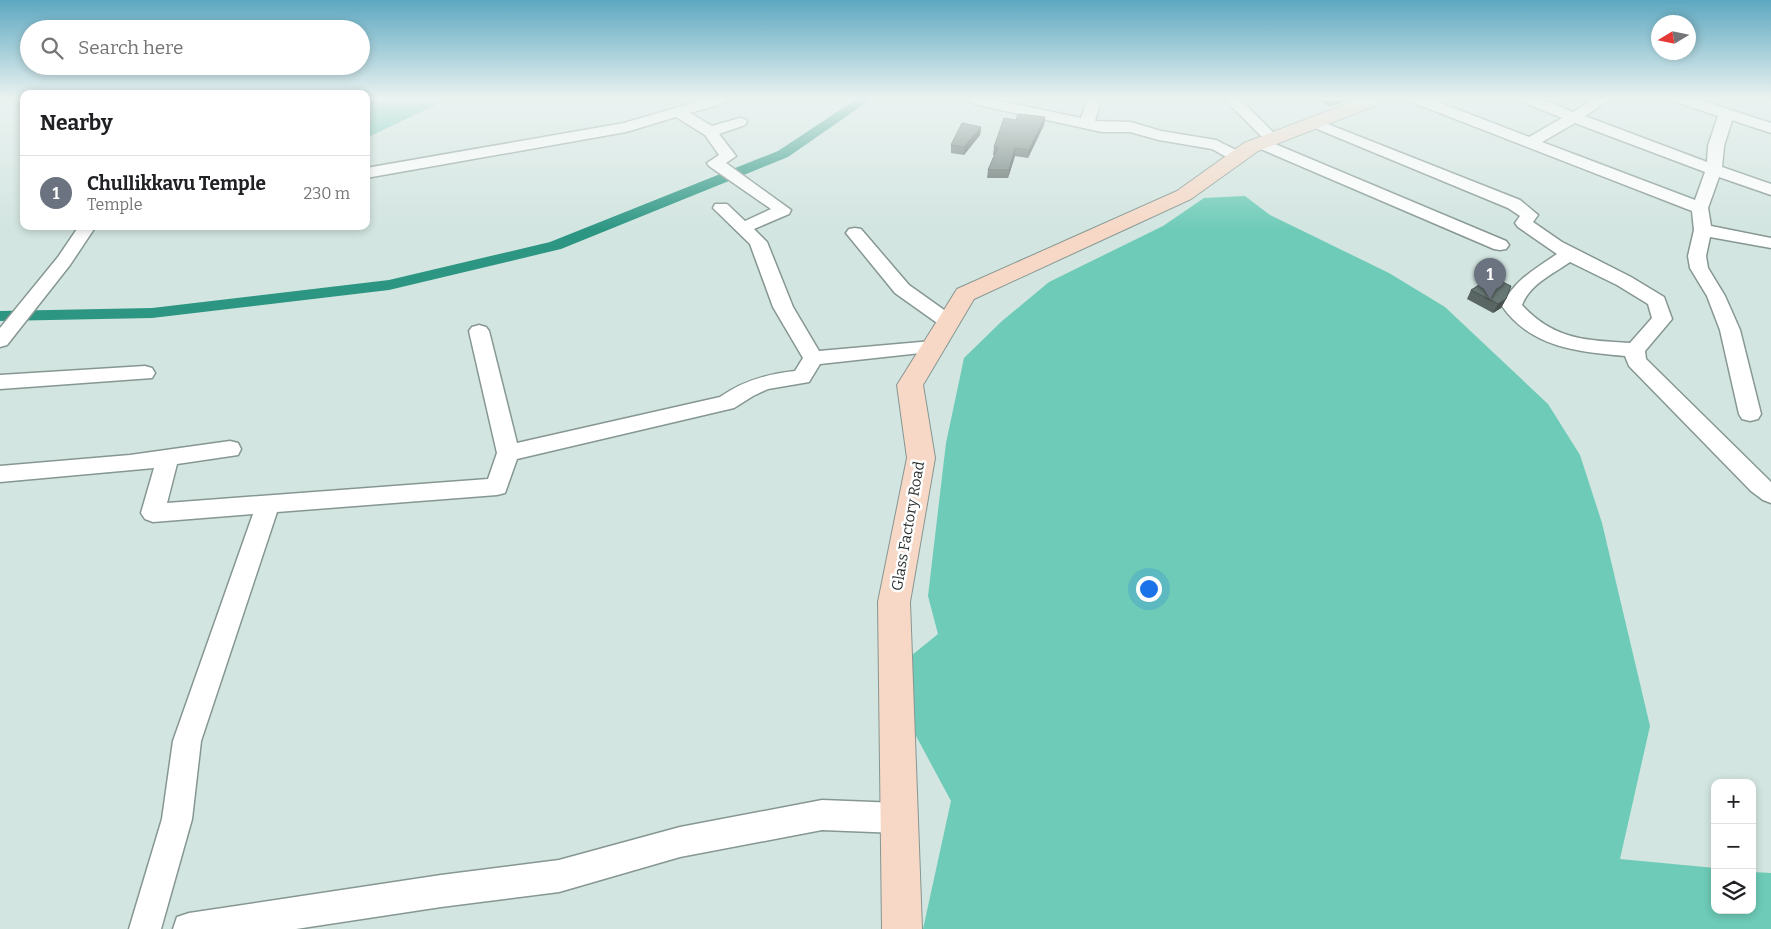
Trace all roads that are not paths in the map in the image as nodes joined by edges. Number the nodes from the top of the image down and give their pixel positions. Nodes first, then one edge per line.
1 (512, 143) edge
2 (719, 143) edge
3 (1207, 143) edge
4 (1263, 143) edge
5 (1270, 143) edge
6 (1365, 143) edge
7 (1533, 143) edge
8 (1641, 143) edge
9 (1717, 143) edge
10 (1238, 157) junction
11 (1714, 170) junction
12 (370, 172) edge
13 (1771, 190) edge
14 (721, 208) dead end
15 (1700, 208) junction
16 (742, 228) junction
17 (85, 230) edge
18 (1704, 230) junction
19 (855, 232) dead end
20 (1771, 244) edge
21 (1500, 245) dead end
22 (1569, 254) junction
23 (947, 321) junction
24 (479, 331) dead end
25 (0, 341) edge
26 (932, 348) junction
27 (1635, 350) junction
28 (813, 358) junction
29 (145, 373) dead end
30 (0, 382) edge
31 (1750, 414) dead end
32 (230, 449) dead end
33 (508, 452) junction
34 (168, 457) junction
35 (0, 474) edge
36 (1771, 494) edge
37 (268, 505) junction
38 (898, 818) junction
39 (145, 929) edge
40 (189, 929) edge
41 (902, 929) edge

1 - 12 street
2 - 16 street
3 - 10 street
4 - 10 main road, Glass Factory Road
5 - 21 street
6 - 22 street
7 - 15 street
8 - 11 street
9 - 11 street
10 - 23 main road, Glass Factory Road
11 - 13 street
11 - 15 street
14 - 16 street
15 - 18 street
16 - 28 street
17 - 25 street
18 - 20 street
18 - 31 street
19 - 23 street
22 - 27 street
22 - 27 street
23 - 26 main road, Glass Factory Road
24 - 33 street
26 - 28 street
26 - 38 main road, Glass Factory Road
27 - 36 street
28 - 33 street
29 - 30 street
32 - 34 street
33 - 37 street
34 - 35 street
34 - 37 street
37 - 39 street
38 - 40 street
38 - 41 main road, Glass Factory Road

